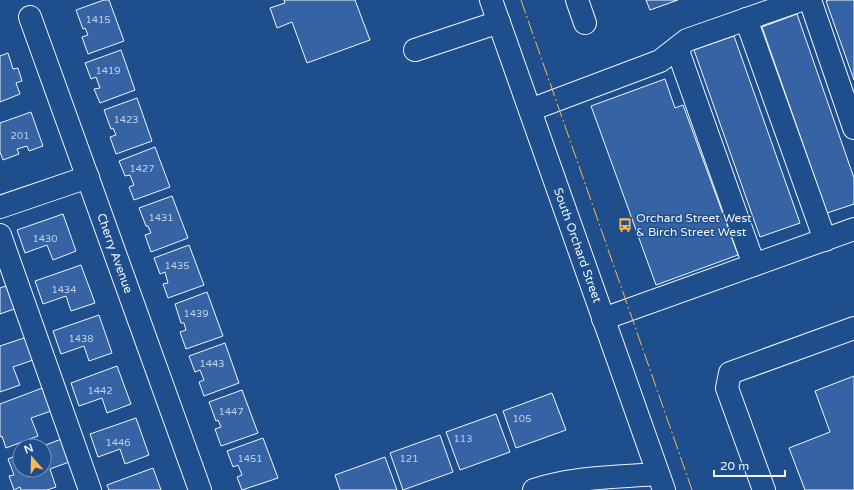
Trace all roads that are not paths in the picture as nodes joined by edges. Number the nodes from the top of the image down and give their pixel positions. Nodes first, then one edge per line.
1 (491, 0) edge
2 (577, 0) edge
3 (801, 0) edge
4 (810, 0) edge
5 (30, 17) dead end
6 (746, 19) junction
7 (499, 22) junction
8 (585, 23) dead end
9 (677, 48) junction
10 (415, 50) dead end
11 (530, 110) junction
12 (854, 128) edge
13 (88, 176) junction
14 (0, 207) edge
15 (854, 229) edge
16 (0, 235) edge
17 (825, 240) junction
18 (754, 265) junction
19 (604, 319) junction
20 (854, 328) edge
21 (661, 482) edge
22 (90, 490) edge
23 (200, 490) edge
24 (534, 490) edge
25 (764, 490) edge

1 - 7 street, South Orchard Street
2 - 8 street
3 - 6 street
4 - 12 street
5 - 13 street, Cherry Avenue
6 - 9 street
6 - 17 street
7 - 10 street
7 - 11 street, South Orchard Street
9 - 11 street
9 - 18 street
11 - 19 street, South Orchard Street
13 - 14 street
13 - 23 street, Cherry Avenue
15 - 17 street
16 - 22 street
17 - 18 street
18 - 19 street
19 - 21 street, South Orchard Street
20 - 25 street
21 - 24 street

